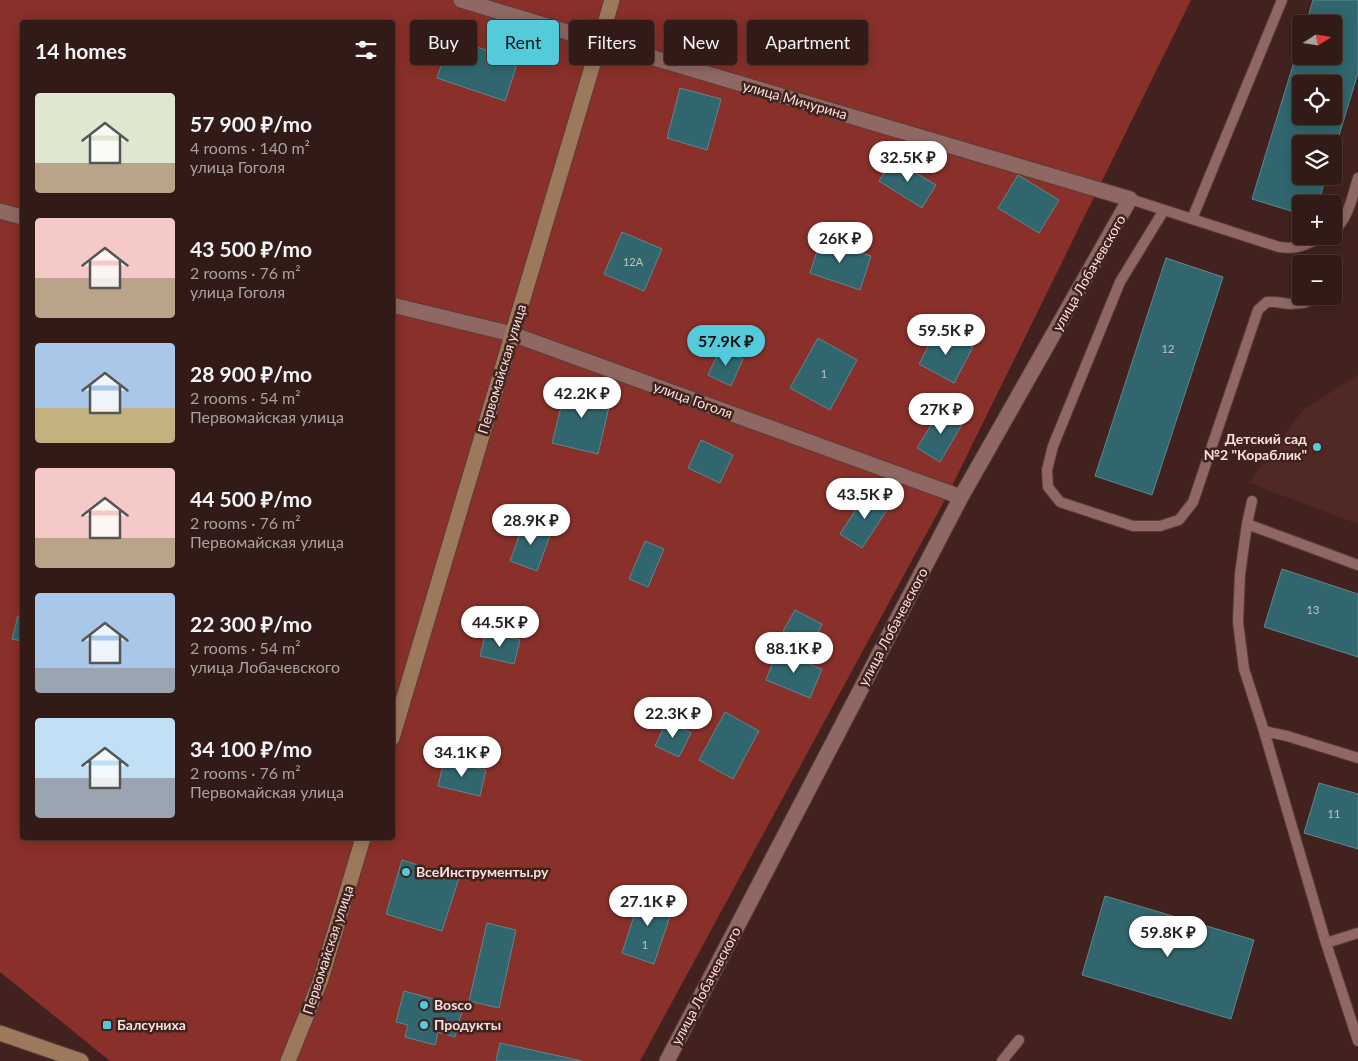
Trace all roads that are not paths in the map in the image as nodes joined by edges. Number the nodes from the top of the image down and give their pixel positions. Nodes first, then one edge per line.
1 (461, 0) edge
2 (612, 0) edge
3 (1282, 0) edge
4 (606, 20) edge
5 (569, 33) edge
6 (654, 58) edge
7 (593, 65) edge
8 (1358, 178) edge
9 (1130, 199) junction
10 (1164, 210) junction
11 (0, 211) edge
12 (20, 216) edge
13 (1192, 219) junction
14 (1342, 222) edge
15 (1306, 245) edge
16 (1292, 304) edge
17 (395, 307) edge
18 (512, 334) junction
19 (961, 497) junction
20 (1252, 501) dead end
21 (1247, 524) junction
22 (1358, 565) edge
23 (395, 728) edge
24 (1264, 731) junction
25 (1358, 758) edge
26 (362, 840) edge
27 (1358, 933) edge
28 (1326, 944) junction
29 (0, 1033) edge
30 (1020, 1040) dead end
31 (1358, 1041) edge
32 (81, 1061) edge
33 (288, 1061) edge
34 (667, 1061) edge
35 (1002, 1061) edge

1 - 5 street, улица Мичурина
2 - 4 street, Первомайская улица
3 - 13 lane
6 - 9 street, улица Мичурина
7 - 18 street, Первомайская улица
8 - 14 lane
9 - 10 lane
9 - 19 street, улица Лобачевского
10 - 13 lane
10 - 16 lane
11 - 12 street
13 - 15 lane
17 - 18 street, улица Гоголя
18 - 19 street, улица Гоголя
18 - 23 street, Первомайская улица
19 - 34 street, улица Лобачевского
20 - 21 lane
21 - 22 lane
21 - 24 lane
24 - 25 lane
24 - 28 lane
26 - 33 street, Первомайская улица
27 - 28 lane
28 - 31 lane
29 - 32 street
30 - 35 lane

